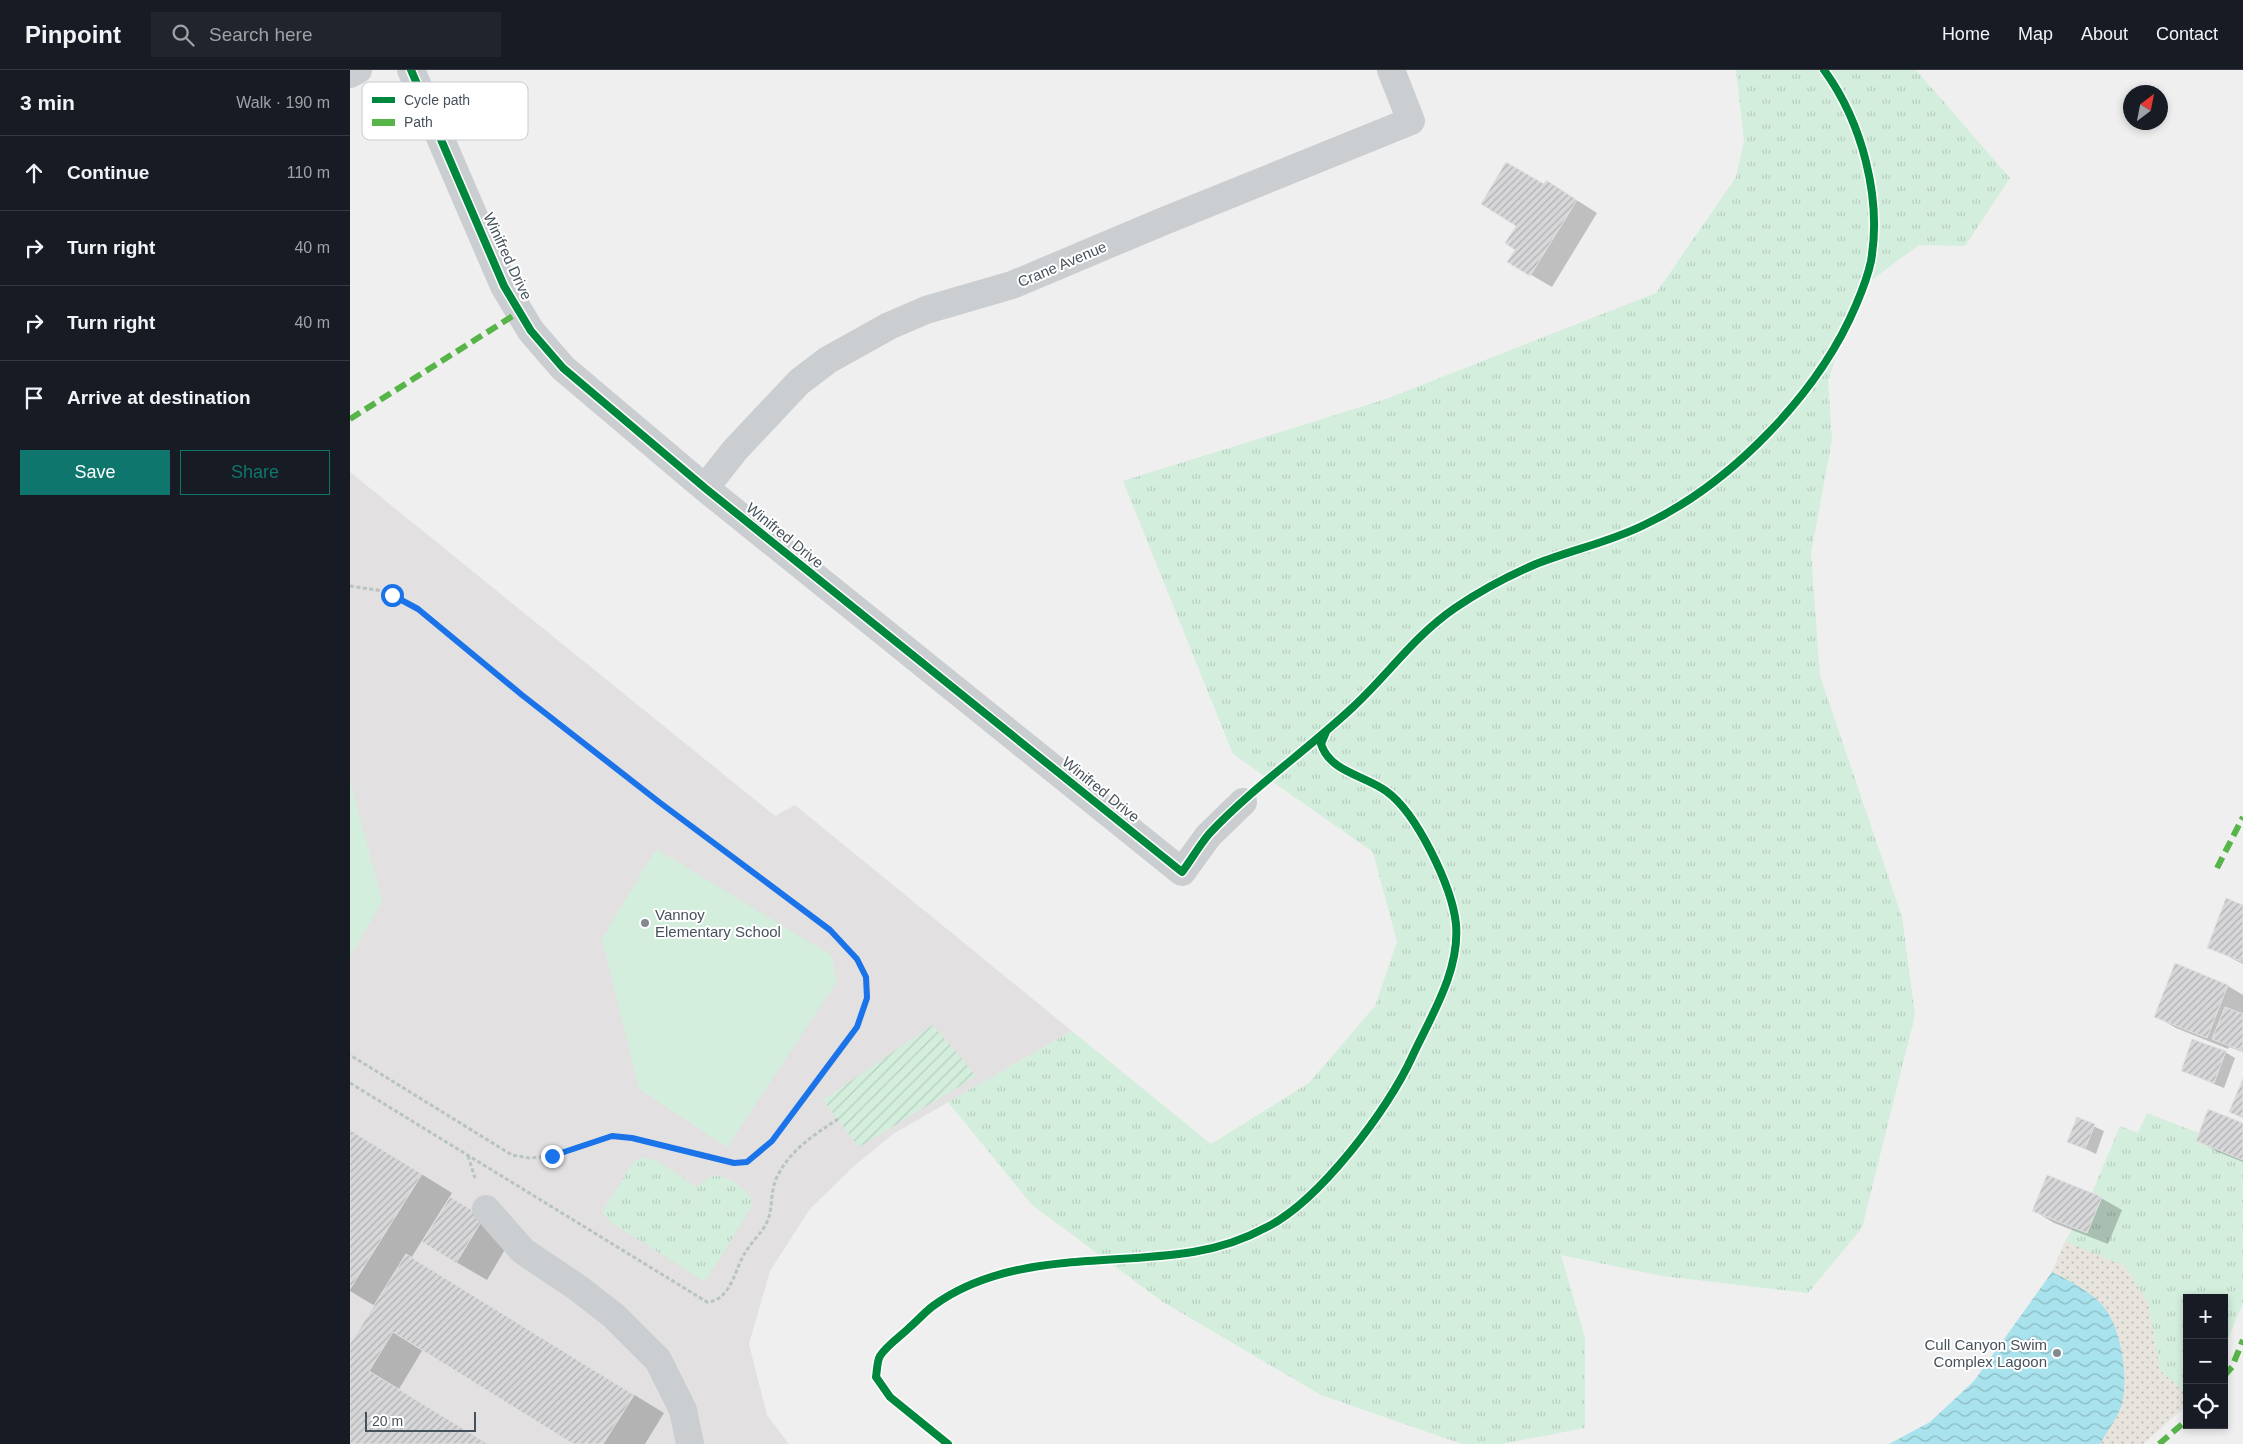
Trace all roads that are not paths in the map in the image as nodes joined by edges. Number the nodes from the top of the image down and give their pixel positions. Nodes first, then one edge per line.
1 (358, 70) edge
2 (411, 70) edge
3 (1391, 70) edge
4 (350, 74) edge
5 (416, 82) edge
6 (441, 140) edge
7 (705, 488) junction
8 (1243, 802) dead end
9 (486, 1210) dead end
10 (690, 1444) edge

1 - 4 street
2 - 5 street, Winifred Drive
3 - 7 street, Crane Avenue
6 - 7 street, Winifred Drive
7 - 8 street, Winifred Drive
9 - 10 street

